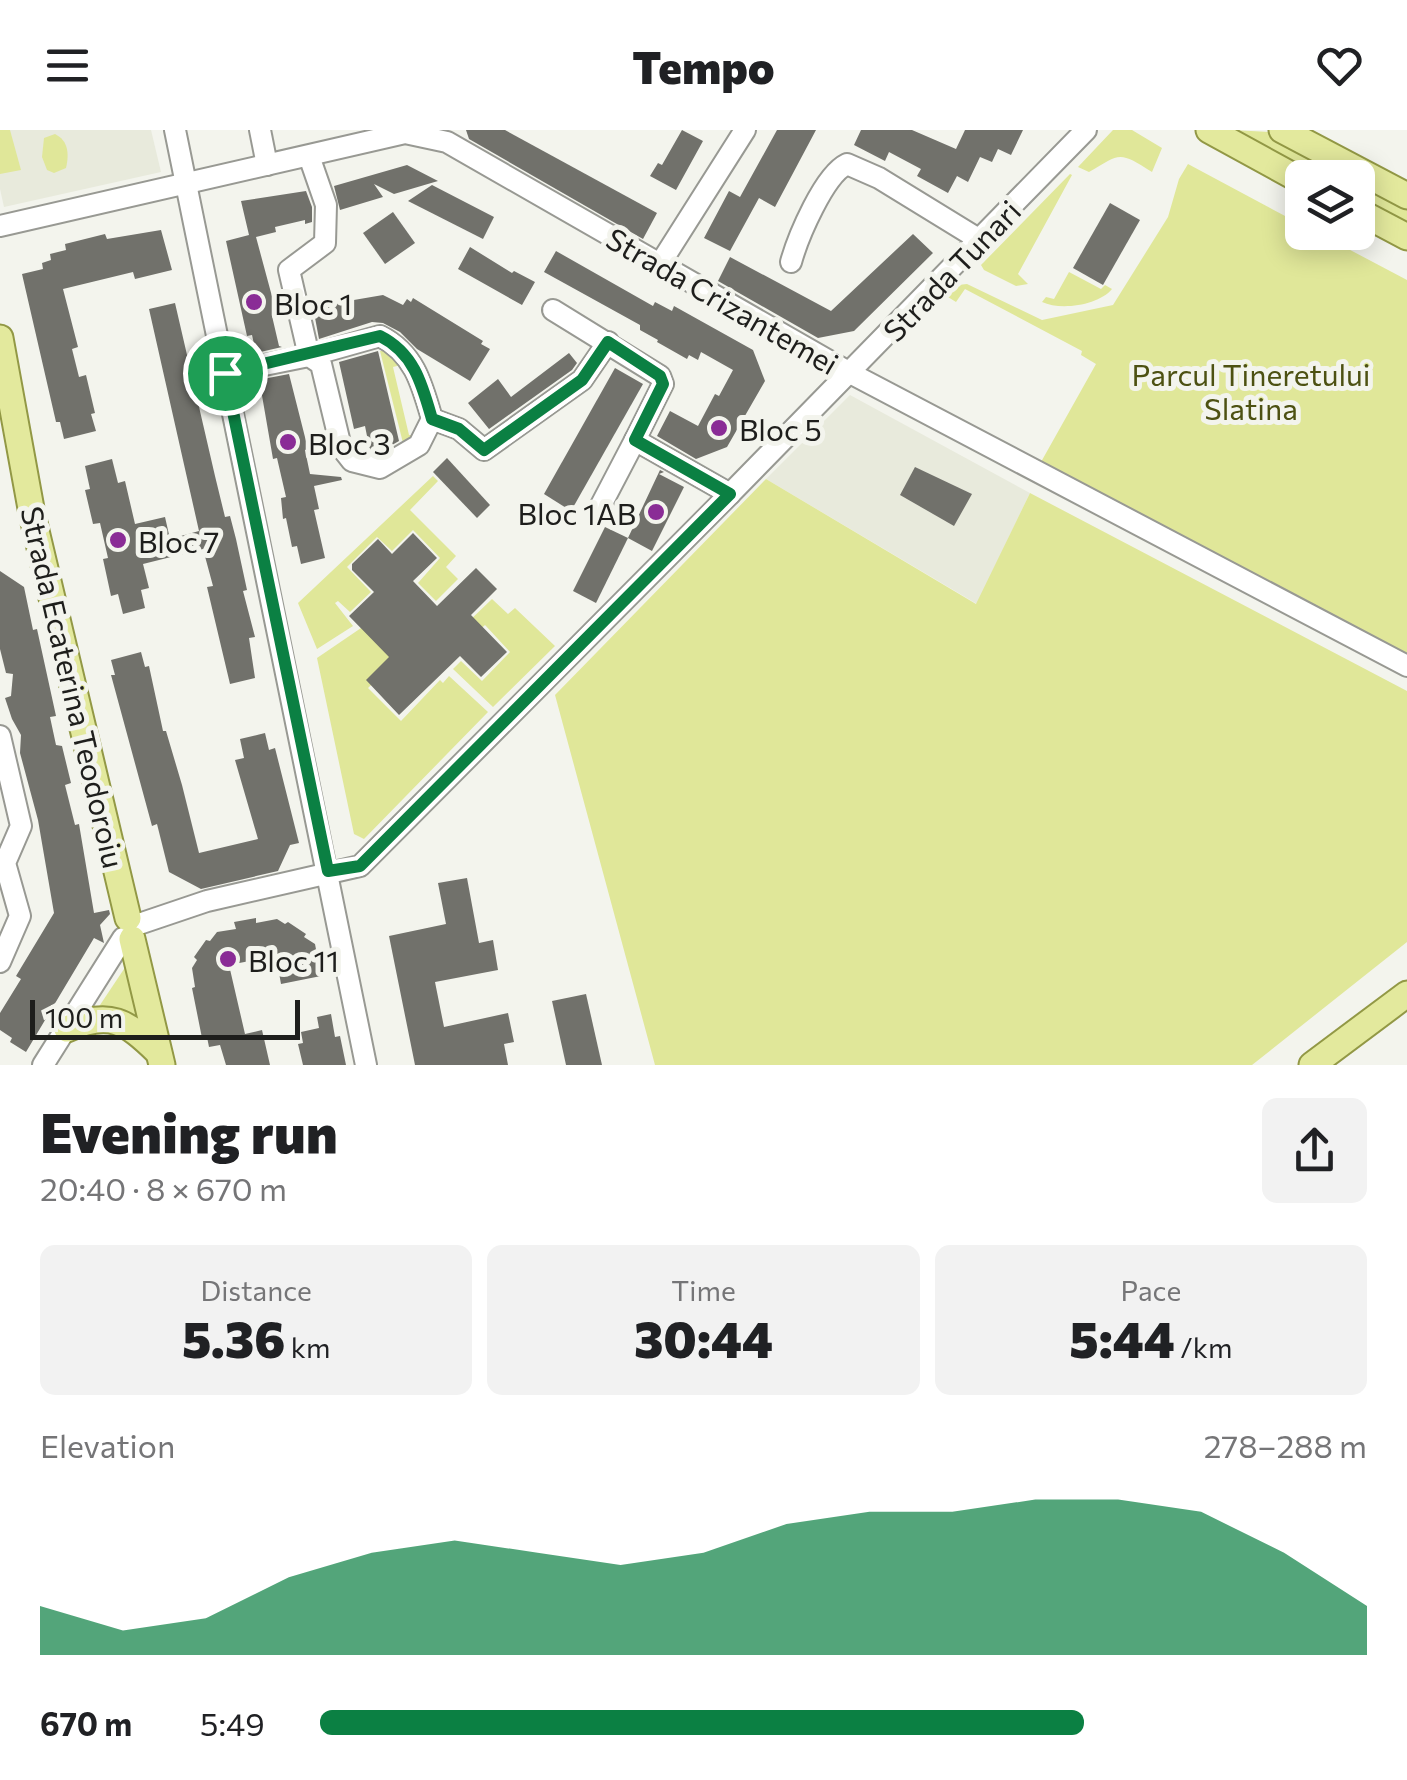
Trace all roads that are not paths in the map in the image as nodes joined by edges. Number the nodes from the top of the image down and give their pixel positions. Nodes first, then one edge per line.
1 (175, 130) edge
2 (260, 130) edge
3 (745, 130) edge
4 (1086, 130) edge
5 (1209, 130) edge
6 (1282, 130) edge
7 (422, 133) edge
8 (309, 156) junction
9 (267, 165) junction
10 (1285, 172) edge
11 (186, 184) junction
12 (1407, 196) edge
13 (1375, 220) edge
14 (0, 226) edge
15 (1407, 238) edge
16 (980, 240) junction
17 (791, 262) dead end
18 (660, 264) junction
19 (552, 310) dead end
20 (0, 338) edge
21 (608, 342) junction
22 (308, 356) junction
23 (850, 372) junction
24 (225, 373) junction
25 (432, 419) junction
26 (635, 440) junction
27 (730, 494) junction
28 (600, 507) dead end
29 (1407, 666) edge
30 (0, 736) edge
31 (328, 871) junction
32 (131, 930) junction
33 (0, 962) edge
34 (1407, 994) edge
35 (66, 1029) junction
36 (161, 1059) edge
37 (43, 1065) edge
38 (366, 1065) edge
39 (1312, 1065) edge

1 - 11 street
2 - 9 street
3 - 18 street
4 - 16 street, Strada Tunari
5 - 10 main road
6 - 12 main road
7 - 8 street, Strada Crizantemei
7 - 18 street, Strada Crizantemei
8 - 9 street, Strada Crizantemei
8 - 22 street
9 - 11 street, Strada Crizantemei
11 - 14 street, Strada Crizantemei
11 - 24 street
13 - 15 main road
16 - 17 street
16 - 23 street, Strada Tunari
18 - 23 street, Strada Crizantemei
19 - 21 street
20 - 32 main road, Strada Ecaterina Teodoroiu
21 - 25 street
21 - 26 street
22 - 24 street
22 - 25 street
22 - 25 street
23 - 27 street, Strada Tunari
23 - 29 street, Strada Crizantemei
24 - 31 street
26 - 27 street
26 - 28 street
27 - 31 street, Strada Tunari
30 - 33 street
31 - 32 street, Strada Tunari
31 - 38 street
32 - 35 street
32 - 36 main road, Strada Ecaterina Teodoroiu
34 - 39 main road
35 - 36 main road
35 - 37 street

